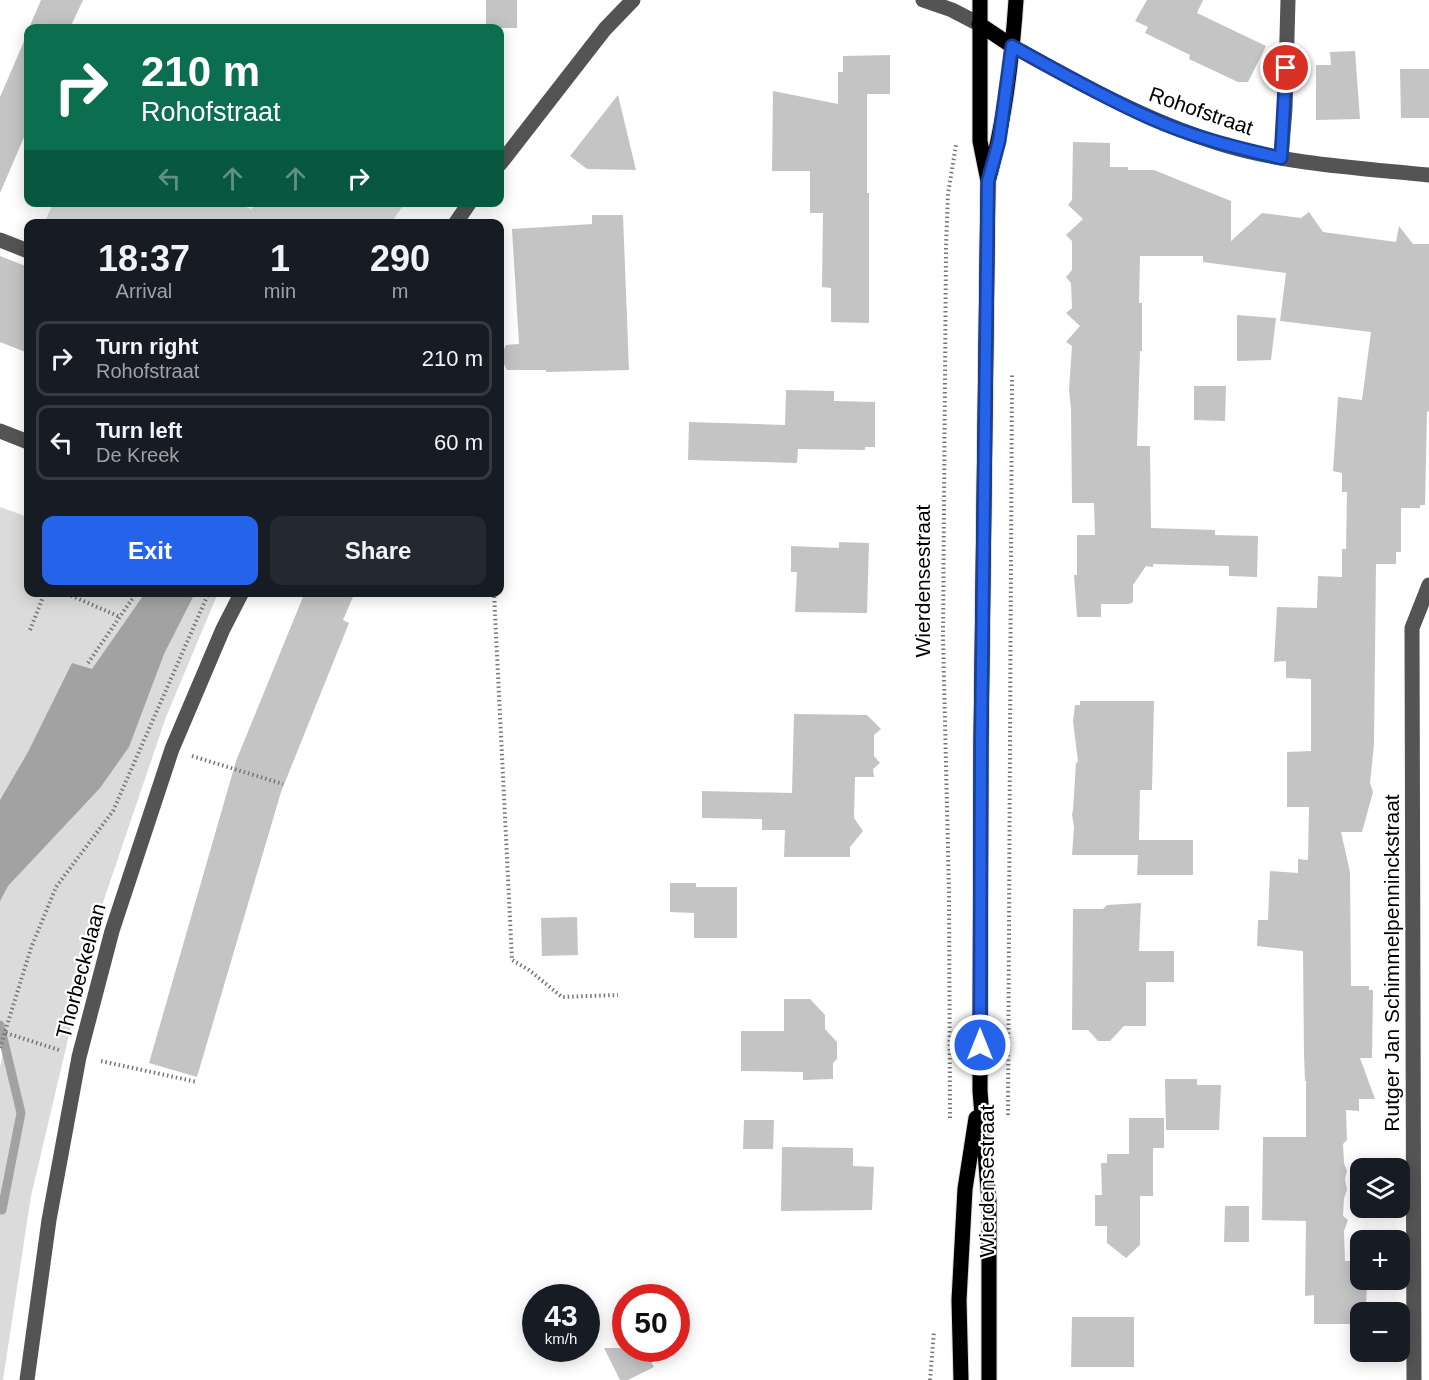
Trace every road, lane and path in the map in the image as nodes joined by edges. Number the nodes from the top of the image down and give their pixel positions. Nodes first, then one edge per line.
1 (633, 0) edge
2 (923, 0) edge
3 (980, 0) edge
4 (1016, 0) edge
5 (1288, 0) edge
6 (979, 24) junction
7 (1012, 46) junction
8 (956, 140) dead end
9 (1281, 158) junction
10 (504, 159) edge
11 (1429, 175) edge
12 (988, 181) junction
13 (0, 240) edge
14 (24, 249) edge
15 (1012, 370) dead end
16 (0, 431) edge
17 (24, 440) edge
18 (1429, 585) edge
19 (43, 597) edge
20 (74, 597) edge
21 (134, 597) edge
22 (207, 597) edge
23 (239, 597) edge
24 (494, 597) edge
25 (120, 617) junction
26 (30, 630) dead end
27 (88, 663) dead end
28 (172, 749) junction
29 (283, 784) dead end
30 (618, 995) dead end
31 (6, 1033) dead end
32 (0, 1048) edge
33 (79, 1057) junction
34 (197, 1082) dead end
35 (980, 1091) junction
36 (1008, 1126) dead end
37 (950, 1129) dead end
38 (27, 1380) edge
39 (961, 1380) edge
40 (988, 1380) edge
41 (1414, 1380) edge

1 - 10 street
2 - 6 street
3 - 6 main road, Wierdensestraat
4 - 7 main road, Wierdensestraat
5 - 9 street
6 - 7 main road, Rohofstraat
6 - 12 main road, Wierdensestraat
7 - 9 street, Rohofstraat
7 - 12 main road, Wierdensestraat
8 - 37 path, Wierdensestraat
9 - 11 street, Rohofstraat
12 - 35 main road, Wierdensestraat
13 - 14 street
15 - 36 path, Wierdensestraat
16 - 17 street
18 - 41 street, Rutger Jan Schimmelpenninckstraat
19 - 26 path
20 - 25 path
21 - 25 path
22 - 32 path
23 - 28 street, Thorbeckelaan
24 - 30 path
25 - 27 path
28 - 29 path
28 - 33 street, Thorbeckelaan
31 - 33 path
33 - 34 path
33 - 38 street, Thorbeckelaan
35 - 39 main road, Wierdensestraat
35 - 40 main road, Wierdensestraat

